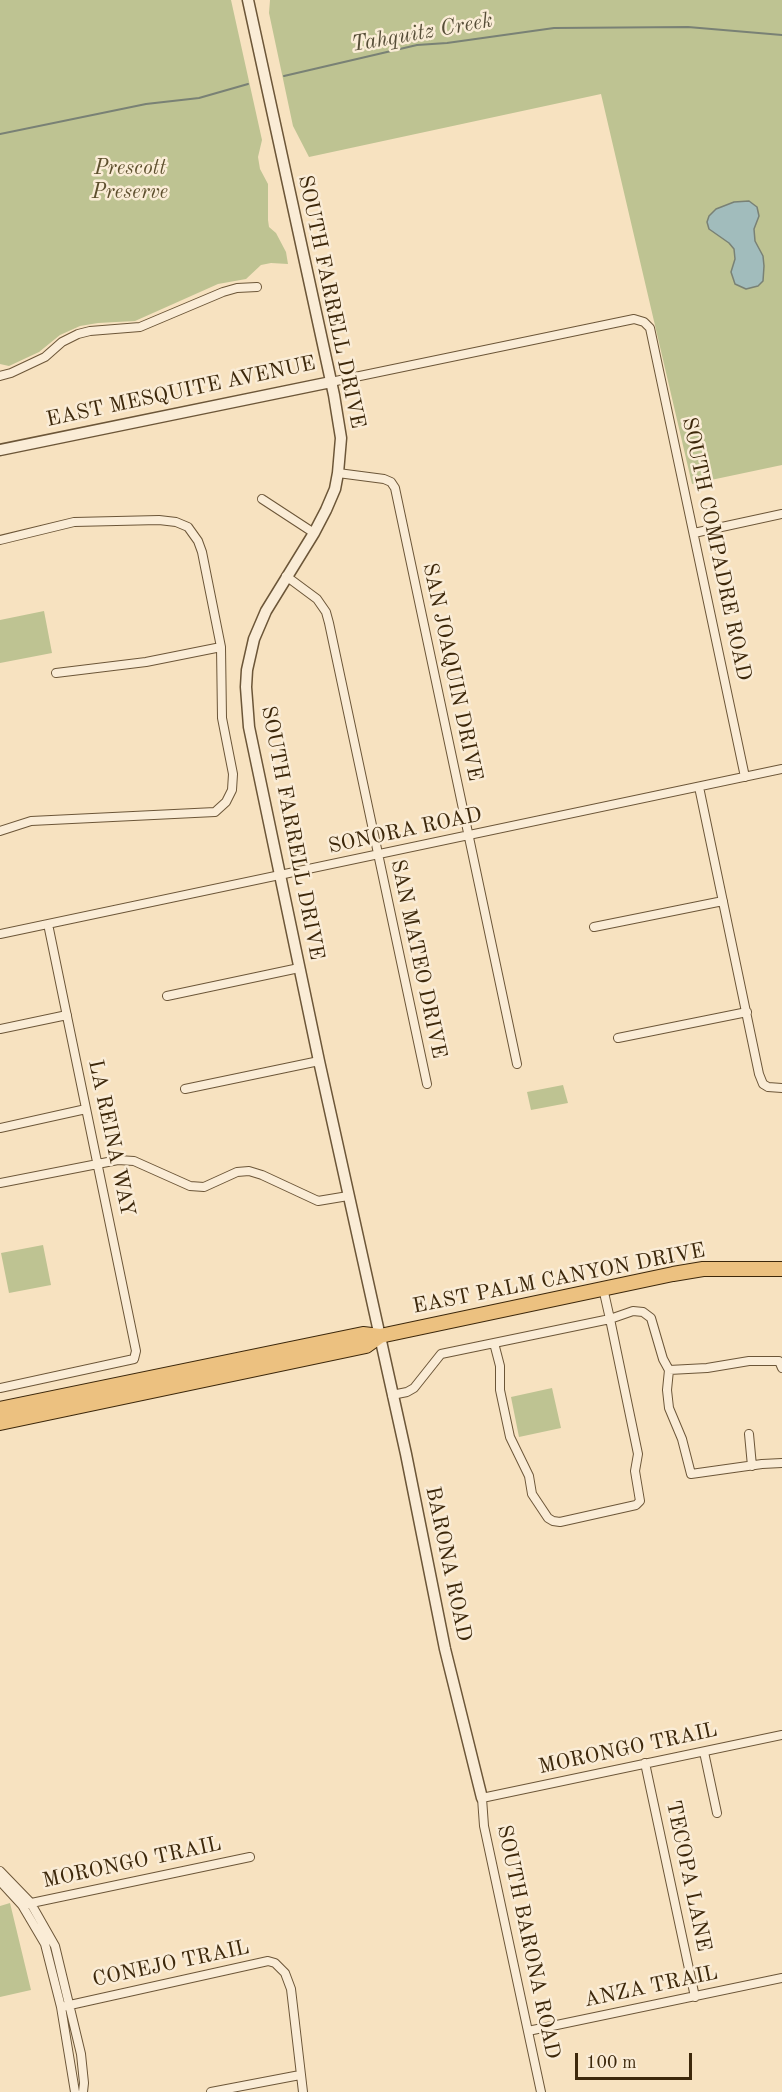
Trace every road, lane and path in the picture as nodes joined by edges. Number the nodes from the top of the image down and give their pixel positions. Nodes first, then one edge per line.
1 (248, 0) edge
2 (257, 287) dead end
3 (650, 328) joint
4 (0, 376) edge
5 (331, 382) junction
6 (0, 450) edge
7 (338, 473) junction
8 (262, 499) dead end
9 (782, 514) edge
10 (314, 533) junction
11 (694, 533) junction
12 (0, 540) edge
13 (286, 576) junction
14 (221, 647) junction
15 (56, 673) dead end
16 (782, 769) edge
17 (745, 777) junction
18 (699, 787) junction
19 (0, 831) edge
20 (468, 836) junction
21 (378, 855) junction
22 (280, 876) junction
23 (723, 901) junction
24 (48, 924) junction
25 (594, 927) dead end
26 (0, 934) edge
27 (299, 968) junction
28 (167, 996) dead end
29 (747, 1012) junction
30 (67, 1015) junction
31 (0, 1029) edge
32 (618, 1038) dead end
33 (319, 1061) junction
34 (517, 1064) dead end
35 (427, 1084) dead end
36 (782, 1088) edge
37 (185, 1089) dead end
38 (86, 1109) junction
39 (0, 1128) edge
40 (98, 1164) junction
41 (0, 1183) edge
42 (348, 1196) junction
43 (782, 1269) edge
44 (603, 1288) junction
45 (610, 1319) junction
46 (380, 1336) junction
47 (494, 1342) junction
48 (782, 1368) edge
49 (669, 1370) junction
50 (0, 1388) edge
51 (393, 1395) junction
52 (0, 1409) edge
53 (0, 1423) edge
54 (749, 1434) dead end
55 (782, 1463) edge
56 (752, 1466) junction
57 (782, 1735) edge
58 (704, 1752) junction
59 (645, 1763) junction
60 (482, 1798) junction
61 (717, 1813) dead end
62 (250, 1857) dead end
63 (0, 1871) edge
64 (0, 1881) edge
65 (26, 1903) junction
66 (782, 1978) edge
67 (695, 1997) junction
68 (65, 2006) junction
69 (528, 2031) junction
70 (300, 2075) junction
71 (75, 2092) edge
72 (83, 2092) edge
73 (211, 2092) edge
74 (303, 2092) edge
75 (541, 2092) edge

1 - 5 street, SOUTH FARRELL DRIVE
2 - 4 street
3 - 5 street, EAST MESQUITE AVENUE
3 - 11 street, SOUTH COMPADRE ROAD
5 - 6 street, EAST MESQUITE AVENUE
5 - 7 street, SOUTH FARRELL DRIVE
7 - 10 street, SOUTH FARRELL DRIVE
7 - 20 street, SAN JOAQUIN DRIVE
8 - 10 street
9 - 11 street
10 - 13 street, SOUTH FARRELL DRIVE
11 - 17 street, SOUTH COMPADRE ROAD
12 - 14 street
13 - 21 street, SAN MATEO DRIVE
13 - 22 street, SOUTH FARRELL DRIVE
14 - 15 street
14 - 19 street
16 - 17 street, SONORA ROAD
17 - 18 street, SONORA ROAD
18 - 20 street, SONORA ROAD
18 - 23 street
20 - 21 street, SONORA ROAD
20 - 34 street, SAN JOAQUIN DRIVE
21 - 22 street, SONORA ROAD
21 - 35 street, SAN MATEO DRIVE
22 - 24 street, SONORA ROAD
22 - 27 street, SOUTH FARRELL DRIVE
23 - 25 street
23 - 29 street
24 - 26 street, SONORA ROAD
24 - 30 street, LA REINA WAY
27 - 28 street
27 - 33 street, SOUTH FARRELL DRIVE
29 - 32 street
29 - 36 street
30 - 31 street
30 - 38 street, LA REINA WAY
33 - 37 street
33 - 42 street, SOUTH FARRELL DRIVE
38 - 39 street
38 - 40 street, LA REINA WAY
40 - 41 street
40 - 42 street
40 - 50 street, LA REINA WAY
42 - 46 street, SOUTH FARRELL DRIVE
43 - 44 main road, EAST PALM CANYON DRIVE
44 - 45 street
44 - 46 main road, EAST PALM CANYON DRIVE
45 - 47 street
45 - 47 street
45 - 49 street
46 - 51 street, BARONA ROAD
46 - 52 main road, EAST PALM CANYON DRIVE
46 - 53 main road, EAST PALM CANYON DRIVE
47 - 51 street
48 - 49 street
49 - 56 street
51 - 60 street, BARONA ROAD
54 - 56 street
55 - 56 street
57 - 58 street, MORONGO TRAIL
58 - 59 street, MORONGO TRAIL
58 - 61 street
59 - 60 street, MORONGO TRAIL
59 - 67 street, TECOPA LANE
60 - 69 street, SOUTH BARONA ROAD
62 - 65 street, MORONGO TRAIL
63 - 65 street
64 - 65 street
65 - 68 street
66 - 67 street, ANZA TRAIL
67 - 69 street, ANZA TRAIL
68 - 70 street, CONEJO TRAIL
68 - 71 street
68 - 72 street
69 - 75 street, SOUTH BARONA ROAD
70 - 73 street
70 - 74 street

